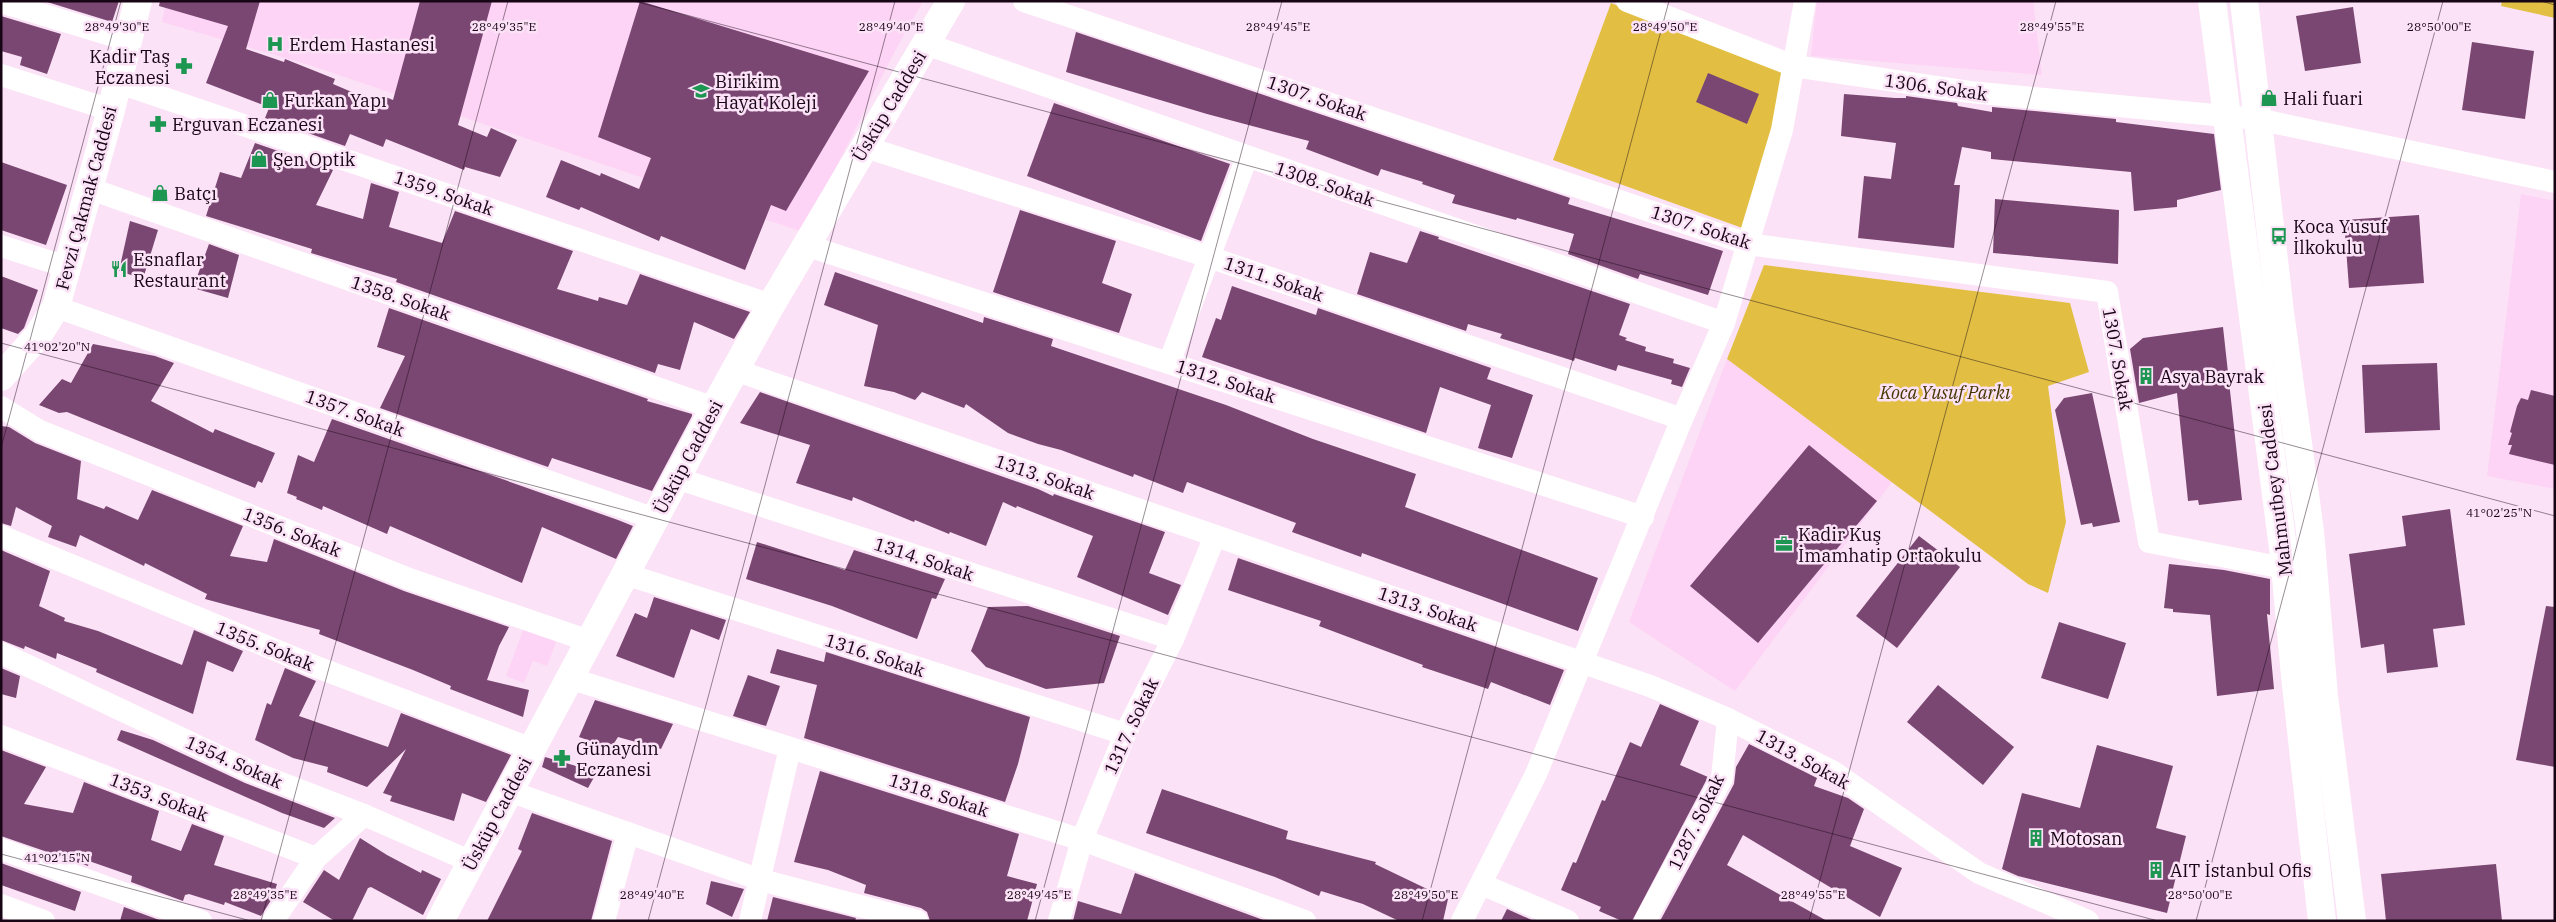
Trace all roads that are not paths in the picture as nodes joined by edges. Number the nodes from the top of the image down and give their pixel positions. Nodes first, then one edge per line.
1 (138, 1) edge
2 (951, 1) edge
3 (1024, 1) edge
4 (1627, 1) edge
5 (1805, 1) edge
6 (2212, 1) edge
7 (2244, 1) edge
8 (1, 2) edge
9 (127, 40) junction
10 (926, 44) junction
11 (1794, 66) junction
12 (1, 75) edge
13 (117, 82) junction
14 (110, 110) junction
15 (2227, 118) junction
16 (2256, 119) junction
17 (865, 147) junction
18 (1247, 157) junction
19 (2555, 182) edge
20 (88, 188) junction
21 (1748, 244) junction
22 (1, 246) edge
23 (808, 246) junction
24 (1209, 257) junction
25 (68, 267) junction
26 (771, 305) junction
27 (56, 307) junction
28 (1724, 324) junction
29 (1168, 363) junction
30 (735, 370) junction
31 (1, 377) edge
32 (1, 407) edge
33 (714, 408) junction
34 (1682, 419) junction
35 (676, 478) junction
36 (1643, 517) junction
37 (655, 519) junction
38 (1, 536) edge
39 (1215, 536) junction
40 (2284, 568) junction
41 (625, 574) junction
42 (1173, 639) junction
43 (589, 641) junction
44 (1, 653) edge
45 (1584, 663) junction
46 (569, 678) junction
47 (1728, 718) junction
48 (1125, 734) junction
49 (1, 736) edge
50 (790, 748) junction
51 (532, 749) junction
52 (509, 791) junction
53 (364, 815) junction
54 (628, 833) junction
55 (1082, 840) junction
56 (1, 849) edge
57 (316, 858) junction
58 (472, 862) junction
59 (760, 880) junction
60 (1481, 884) junction
61 (1, 905) edge
62 (278, 919) edge
63 (44, 921) edge
64 (200, 921) edge
65 (440, 921) edge
66 (604, 921) edge
67 (750, 921) edge
68 (917, 921) edge
69 (1058, 921) edge
70 (1305, 921) edge
71 (1462, 921) edge
72 (1568, 921) edge
73 (1645, 921) edge
74 (2088, 921) edge
75 (2322, 921) edge
76 (2352, 921) edge

1 - 9 main road, Fevzi Çakmak Caddesi
2 - 10 main road, Üsküp Caddesi
3 - 21 street, 1307. Sokak
4 - 11 street, 1306. Sokak
5 - 11 street
6 - 15 main road, Mahmutbey Caddesi
7 - 16 main road, Mahmutbey Caddesi
8 - 9 street
9 - 13 main road, Fevzi Çakmak Caddesi
10 - 17 main road, Üsküp Caddesi
10 - 18 street, 1308. Sokak
11 - 15 street, 1306. Sokak
11 - 21 street
12 - 14 street
13 - 14 main road, Fevzi Çakmak Caddesi
13 - 26 street, 1359. Sokak
14 - 20 main road, Fevzi Çakmak Caddesi
15 - 16 street, 1306. Sokak
15 - 40 main road, Mahmutbey Caddesi
16 - 19 street, 1306. Sokak
16 - 76 main road, Mahmutbey Caddesi
17 - 23 main road, Üsküp Caddesi
17 - 24 street, 1311. Sokak
18 - 24 street
18 - 28 street, 1308. Sokak
20 - 25 main road, Fevzi Çakmak Caddesi
20 - 33 street, 1358. Sokak
21 - 28 street
21 - 40 street, 1307. Sokak
22 - 25 street
23 - 26 main road, Üsküp Caddesi
23 - 29 street, 1312. Sokak
24 - 29 street
24 - 34 street, 1311. Sokak
25 - 27 main road, Fevzi Çakmak Caddesi
26 - 30 main road, Üsküp Caddesi
27 - 31 main road, Fevzi Çakmak Caddesi
27 - 37 street, 1357. Sokak
28 - 34 street
29 - 36 street, 1312. Sokak
30 - 33 main road, Üsküp Caddesi
30 - 39 street, 1313. Sokak
32 - 43 street, 1356. Sokak
33 - 35 main road, Üsküp Caddesi
34 - 36 street
35 - 37 main road, Üsküp Caddesi
35 - 42 street, 1314. Sokak
36 - 45 street
37 - 41 main road, Üsküp Caddesi
38 - 51 street, 1355. Sokak
39 - 42 street, 1317. Sokak
39 - 45 street, 1313. Sokak
40 - 75 main road, Mahmutbey Caddesi
41 - 43 main road, Üsküp Caddesi
41 - 48 street, 1316. Sokak
42 - 48 street, 1317. Sokak
43 - 46 main road, Üsküp Caddesi
44 - 53 street, 1354. Sokak
45 - 47 street, 1313. Sokak
45 - 60 street
46 - 50 street, 1318. Sokak
46 - 51 main road, Üsküp Caddesi
47 - 73 street, 1287. Sokak
47 - 74 street, 1313. Sokak
48 - 55 street, 1317. Sokak
49 - 57 street, 1353. Sokak
50 - 55 street, 1318. Sokak
50 - 59 street
51 - 52 main road, Üsküp Caddesi
52 - 54 street
52 - 58 main road, Üsküp Caddesi
53 - 57 street
53 - 58 street, 1354. Sokak
54 - 59 street
54 - 66 street
55 - 69 street, 1317. Sokak
55 - 70 street, 1318. Sokak
56 - 64 street
57 - 62 street
58 - 65 main road, Üsküp Caddesi
59 - 67 street
59 - 68 street
60 - 71 street
60 - 72 street
61 - 63 street

